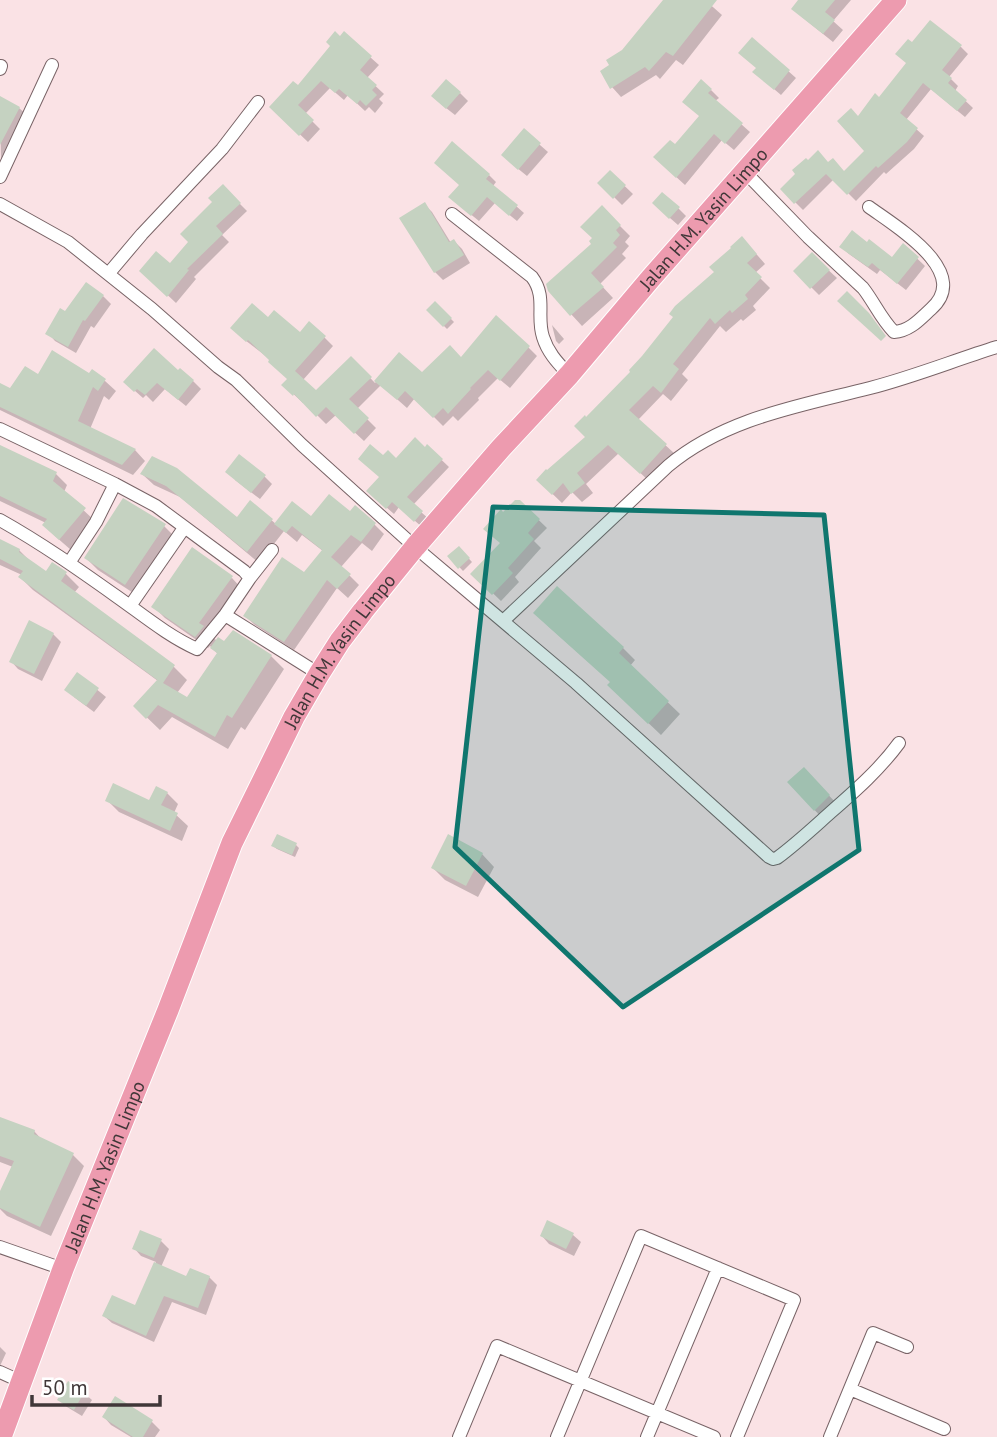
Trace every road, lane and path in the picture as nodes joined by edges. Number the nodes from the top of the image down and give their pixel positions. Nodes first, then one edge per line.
1 (896, 0) edge
2 (52, 65) dead end
3 (258, 102) dead end
4 (745, 172) junction
5 (0, 177) edge
6 (0, 204) edge
7 (869, 207) dead end
8 (452, 214) dead end
9 (108, 273) junction
10 (997, 346) edge
11 (569, 375) junction
12 (0, 429) edge
13 (115, 484) junction
14 (0, 520) edge
15 (184, 528) junction
16 (415, 547) junction
17 (272, 550) dead end
18 (69, 563) junction
19 (250, 578) junction
20 (130, 606) junction
21 (225, 615) junction
22 (503, 621) junction
23 (319, 674) junction
24 (899, 743) dead end
25 (0, 1247) edge
26 (718, 1268) junction
27 (63, 1269) junction
28 (908, 1347) dead end
29 (0, 1372) edge
30 (580, 1381) junction
31 (22, 1382) junction
32 (850, 1389) junction
33 (657, 1413) junction
34 (944, 1429) dead end
35 (1, 1437) edge
36 (459, 1437) edge
37 (557, 1437) edge
38 (647, 1437) edge
39 (714, 1437) edge
40 (737, 1437) edge
41 (830, 1437) edge

1 - 4 main road, Jalan H.M. Yasin Limpo
2 - 5 street
3 - 9 street
4 - 7 street
4 - 11 main road, Jalan H.M. Yasin Limpo
6 - 9 street
8 - 11 street
9 - 16 street
10 - 22 street
11 - 16 main road, Jalan H.M. Yasin Limpo
12 - 13 street
13 - 15 street
13 - 18 street
14 - 18 street
15 - 19 street
15 - 20 street
16 - 22 street
16 - 23 main road, Jalan H.M. Yasin Limpo
17 - 19 street
18 - 20 street
19 - 21 street
20 - 21 street
21 - 23 street
22 - 24 street
23 - 27 main road, Jalan H.M. Yasin Limpo
25 - 27 street
26 - 30 street
26 - 33 street
26 - 40 street
27 - 31 main road, Jalan H.M. Yasin Limpo
28 - 32 street
29 - 31 street
30 - 33 street
30 - 36 street
30 - 37 street
31 - 35 main road, Jalan H.M. Yasin Limpo
32 - 34 street
32 - 41 street
33 - 38 street
33 - 39 street

